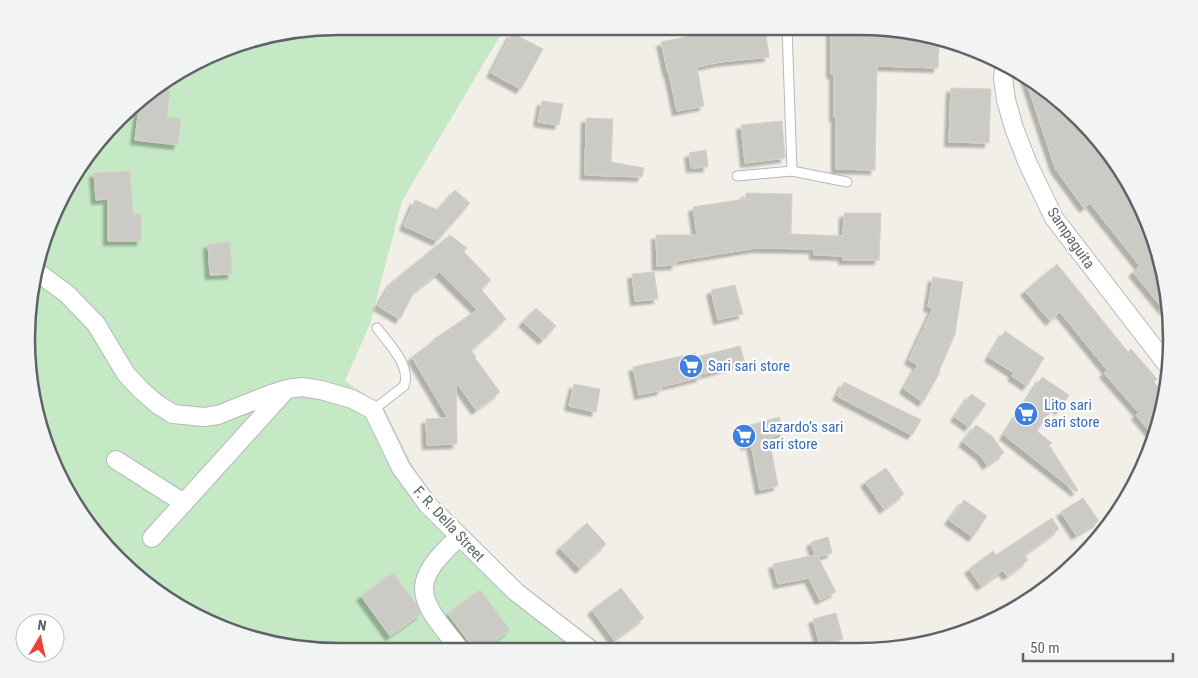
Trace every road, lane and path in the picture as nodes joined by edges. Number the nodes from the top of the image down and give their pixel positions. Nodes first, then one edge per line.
1 (787, 35) edge
2 (1004, 72) edge
3 (792, 172) junction
4 (737, 176) dead end
5 (847, 182) dead end
6 (42, 276) edge
7 (377, 328) dead end
8 (1162, 358) edge
9 (287, 388) junction
10 (372, 410) junction
11 (116, 460) dead end
12 (184, 503) junction
13 (460, 537) junction
14 (152, 538) dead end
15 (455, 643) edge
16 (582, 643) edge

1 - 3 lane
2 - 8 street, Sampaguita
3 - 4 lane
3 - 5 lane
6 - 9 street
7 - 10 lane
9 - 10 street
9 - 12 street
10 - 13 street, F. R. Della Street
11 - 12 street
12 - 14 street
13 - 15 street
13 - 16 street, F. R. Della Street

